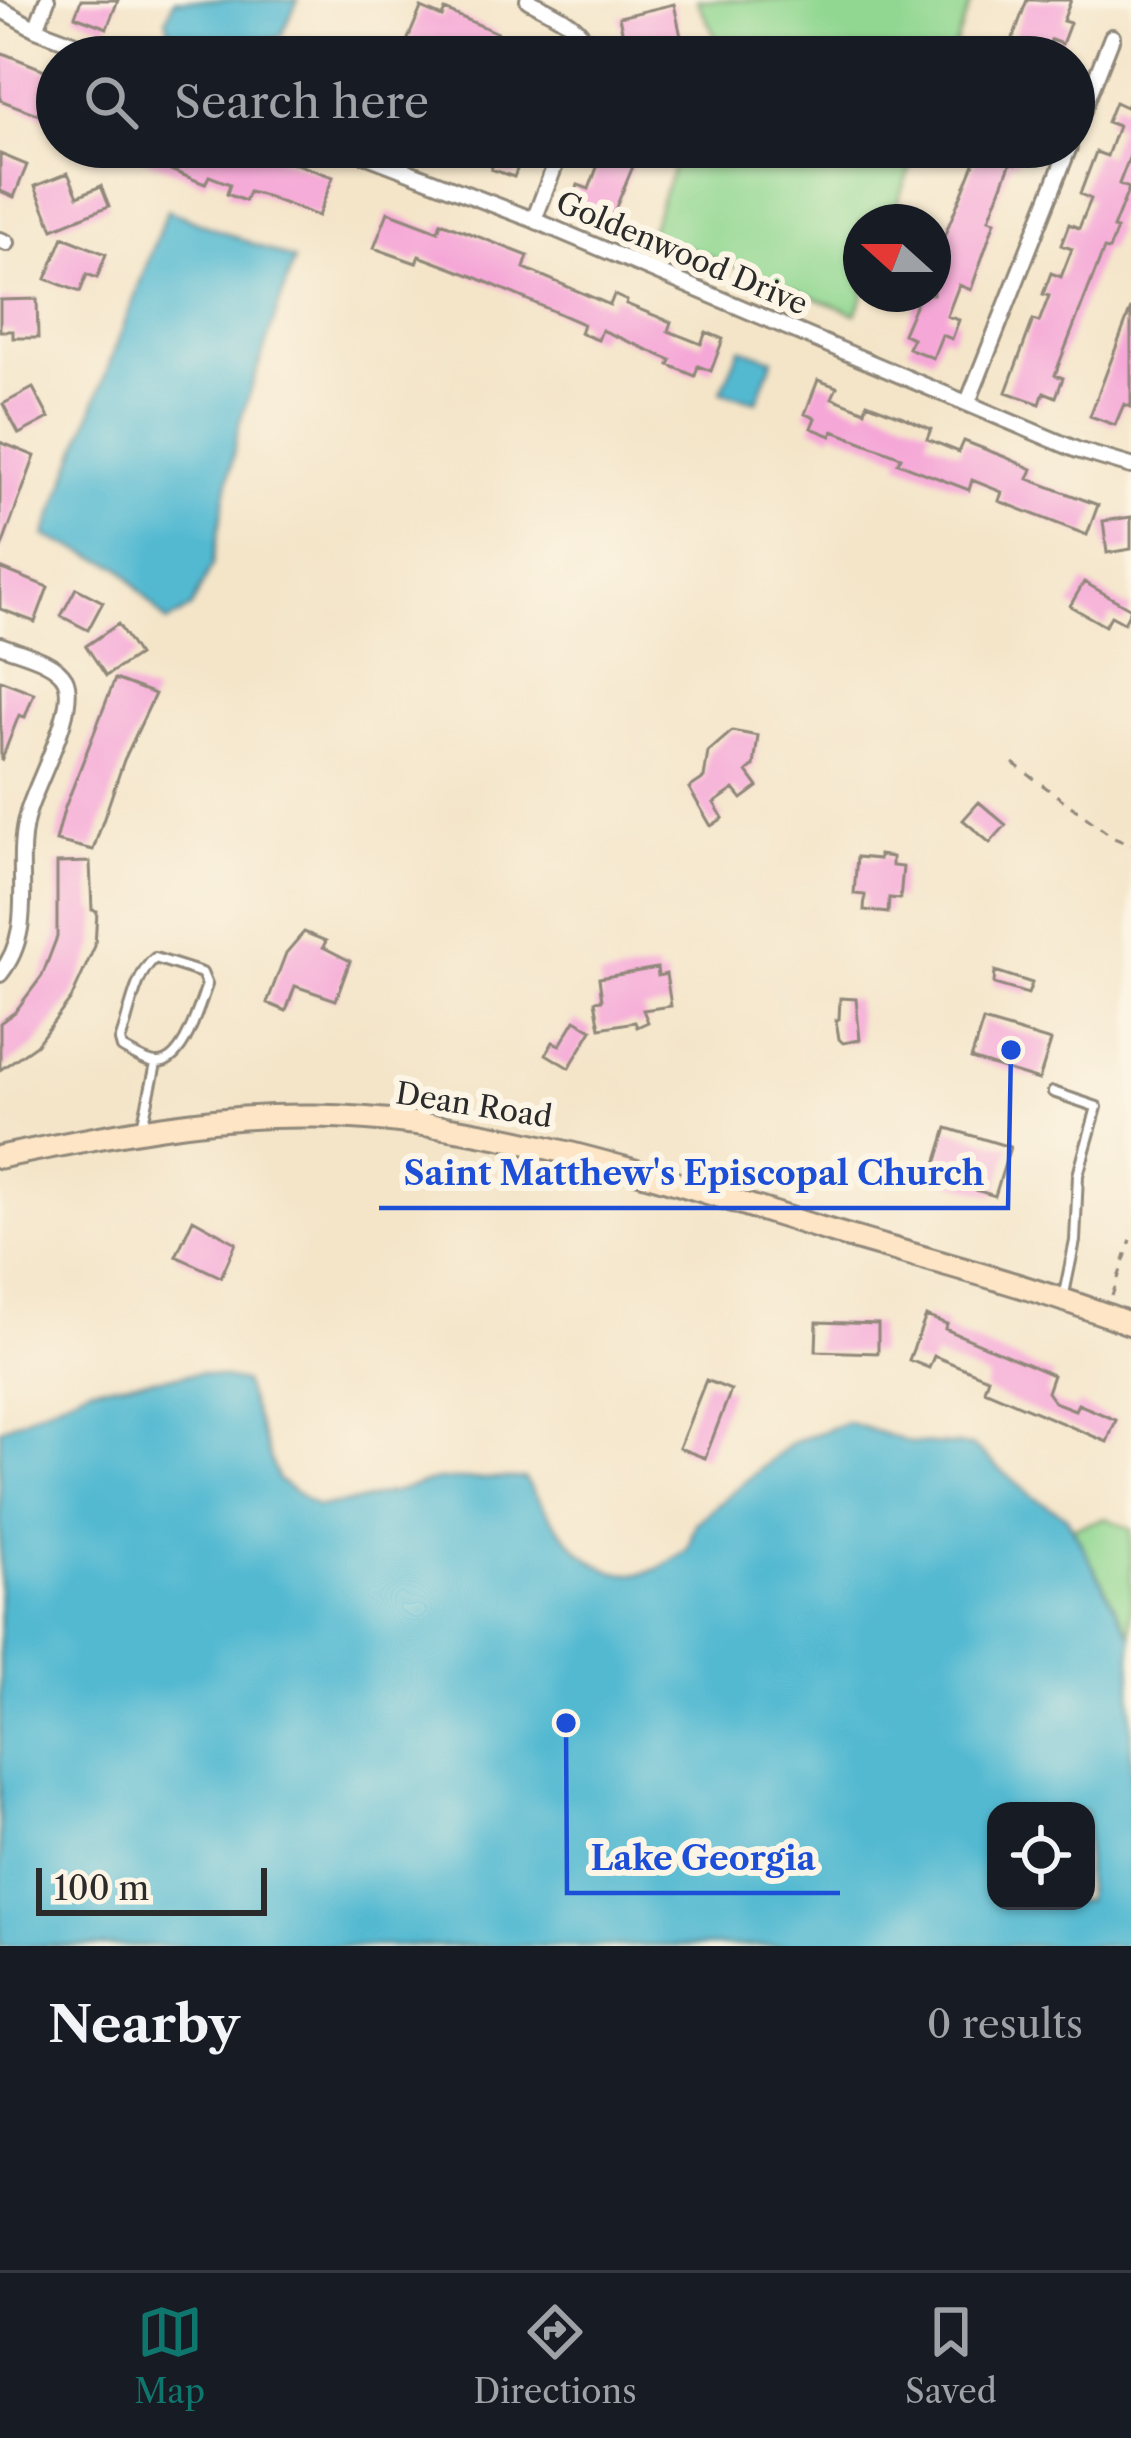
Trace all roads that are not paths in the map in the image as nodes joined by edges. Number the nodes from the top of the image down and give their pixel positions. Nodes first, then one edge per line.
1 (47, 0) edge
2 (528, 0) edge
3 (0, 9) edge
4 (36, 29) junction
5 (54, 36) edge
6 (582, 36) edge
7 (1112, 37) dead end
8 (1095, 80) edge
9 (399, 168) edge
10 (554, 168) edge
11 (1061, 168) edge
12 (534, 220) junction
13 (968, 402) junction
14 (1131, 466) edge
15 (0, 645) edge
16 (0, 974) edge
17 (156, 1064) junction
18 (1053, 1092) dead end
19 (142, 1130) junction
20 (0, 1156) edge
21 (1063, 1301) junction
22 (1131, 1324) edge

1 - 4 street
2 - 6 street
3 - 4 street
4 - 5 street
7 - 8 street
9 - 12 street, Goldenwood Drive
10 - 12 street
11 - 13 street
12 - 13 street, Goldenwood Drive
13 - 14 street, Goldenwood Drive
15 - 16 street
17 - 17 lane
17 - 19 lane
18 - 21 lane
19 - 20 main road, Dean Road
19 - 21 main road, Dean Road
21 - 22 main road, Dean Road

